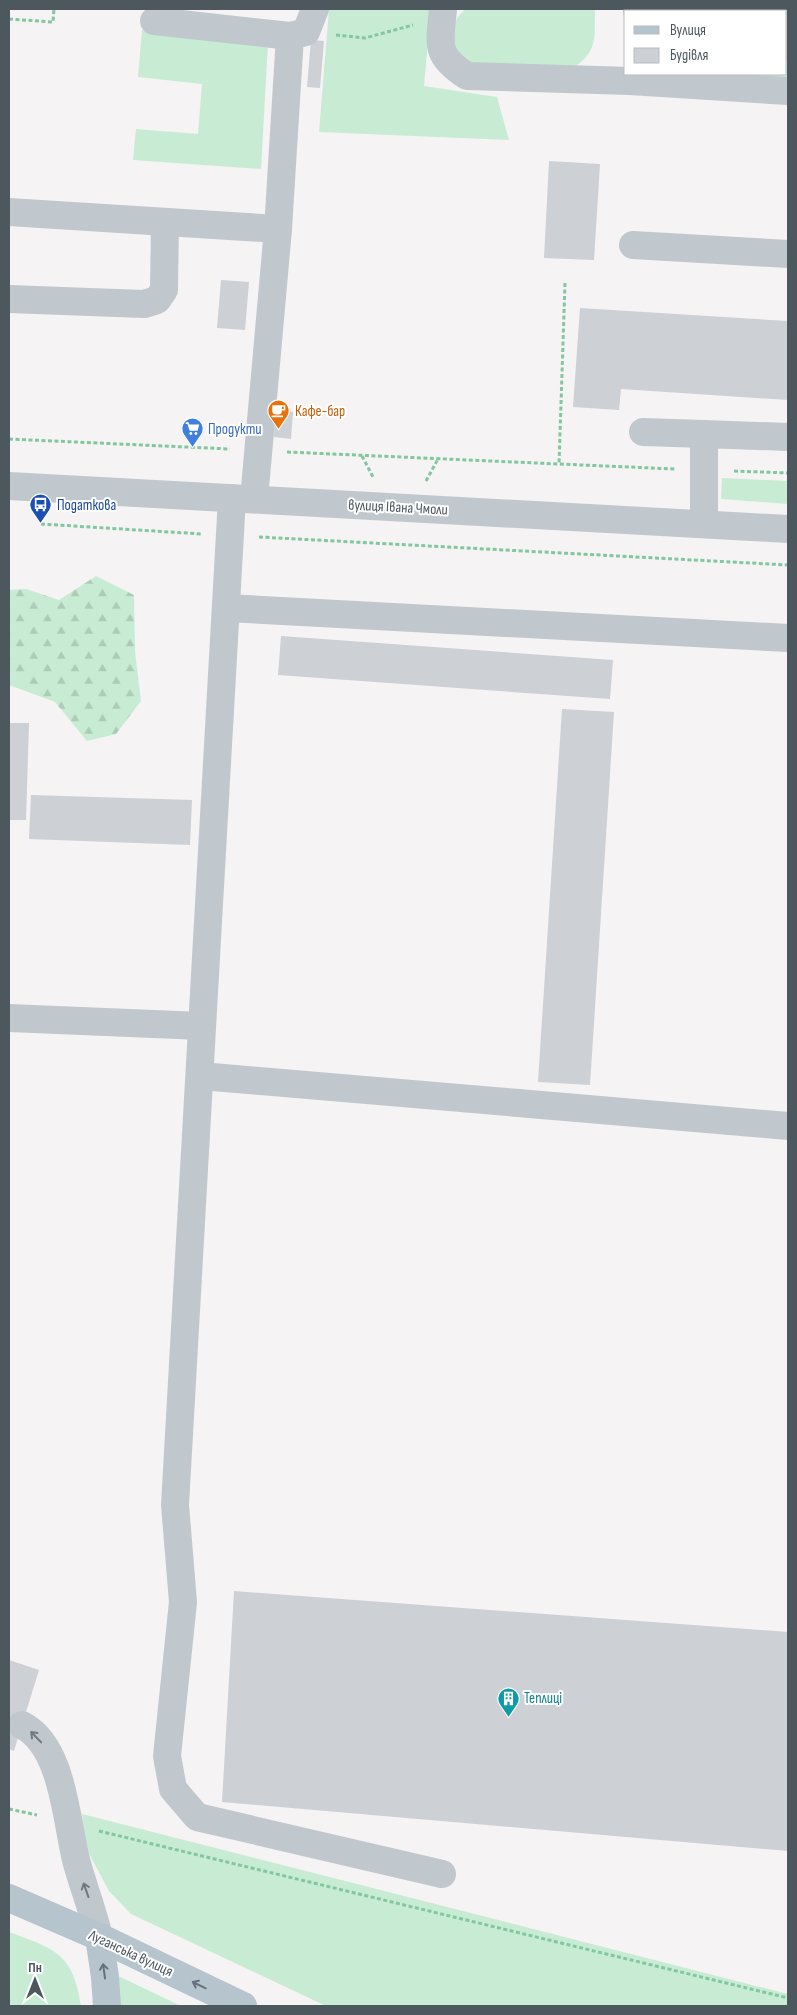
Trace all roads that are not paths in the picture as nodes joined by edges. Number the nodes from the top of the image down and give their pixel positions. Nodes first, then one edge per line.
1 (443, 12) edge
2 (154, 21) dead end
3 (304, 26) edge
4 (630, 78) edge
5 (788, 91) edge
6 (9, 212) edge
7 (165, 223) junction
8 (278, 229) junction
9 (633, 245) dead end
10 (788, 254) edge
11 (9, 299) edge
12 (643, 432) dead end
13 (704, 434) junction
14 (788, 437) edge
15 (9, 486) edge
16 (243, 499) junction
17 (704, 524) junction
18 (788, 529) edge
19 (226, 608) junction
20 (788, 638) edge
21 (9, 1018) edge
22 (202, 1026) junction
23 (201, 1076) junction
24 (788, 1126) edge
25 (22, 1725) dead end
26 (442, 1874) dead end
27 (12, 1900) edge
28 (99, 1937) junction
29 (107, 2006) edge
30 (243, 2006) edge

1 - 4 street
2 - 3 street
3 - 8 street
4 - 5 street
6 - 7 street
7 - 8 street
7 - 11 street
8 - 16 street
9 - 10 street
12 - 13 street
13 - 14 street
13 - 17 street
15 - 16 street, вулиця Івана Чмоли
16 - 17 street, вулиця Івана Чмоли
16 - 19 street
17 - 18 street, вулиця Івана Чмоли
19 - 20 street
19 - 22 street
21 - 22 street
22 - 23 street
23 - 24 street
23 - 26 street
28 -> 25 street
27 - 28 main road, Луганська вулиця
29 -> 28 main road
30 -> 28 main road, Луганська вулиця

